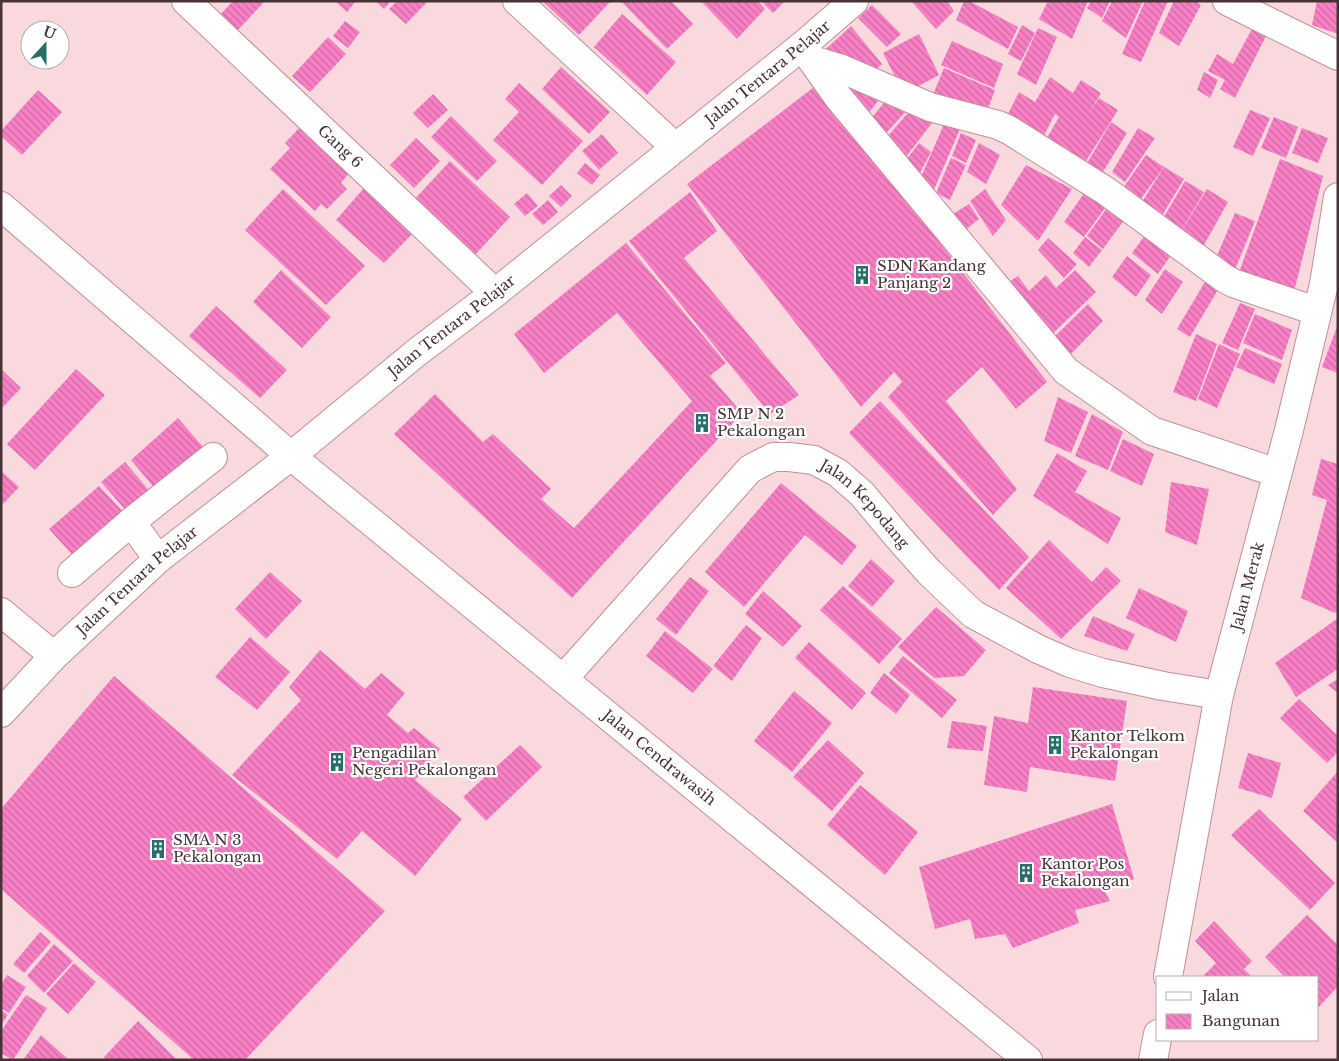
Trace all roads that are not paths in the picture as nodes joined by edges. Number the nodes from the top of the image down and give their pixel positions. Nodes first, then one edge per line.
1 (186, 1) edge
2 (516, 1) edge
3 (854, 1) edge
4 (1226, 1) edge
5 (807, 53) junction
6 (1338, 56) edge
7 (675, 147) junction
8 (1338, 197) edge
9 (1, 206) edge
10 (1331, 288) edge
11 (495, 293) junction
12 (1316, 311) junction
13 (291, 456) junction
14 (213, 457) dead end
15 (1277, 473) junction
16 (131, 522) junction
17 (158, 559) junction
18 (72, 573) dead end
19 (1, 612) edge
20 (54, 656) junction
21 (563, 679) junction
22 (1219, 695) junction
23 (1, 714) edge
24 (1168, 976) edge
25 (1157, 1041) edge
26 (1028, 1060) edge
27 (1153, 1060) edge

1 - 11 street, Gang 6
2 - 7 street
3 - 5 street, Jalan Tentara Pelajar
4 - 6 street
5 - 7 street, Jalan Tentara Pelajar
5 - 12 street
5 - 15 street
7 - 11 street, Jalan Tentara Pelajar
8 - 10 street, Jalan Merak
9 - 13 street, Jalan Cendrawasih
10 - 12 street, Jalan Merak
11 - 13 street, Jalan Tentara Pelajar
12 - 15 street, Jalan Merak
13 - 17 street, Jalan Tentara Pelajar
13 - 21 street, Jalan Cendrawasih
14 - 16 street
15 - 22 street, Jalan Merak
16 - 17 street
16 - 18 street
17 - 20 street, Jalan Tentara Pelajar
19 - 20 street
20 - 23 street, Jalan Tentara Pelajar
21 - 22 street, Jalan Kepodang
21 - 26 street, Jalan Cendrawasih
22 - 24 street, Jalan Merak
25 - 27 street

